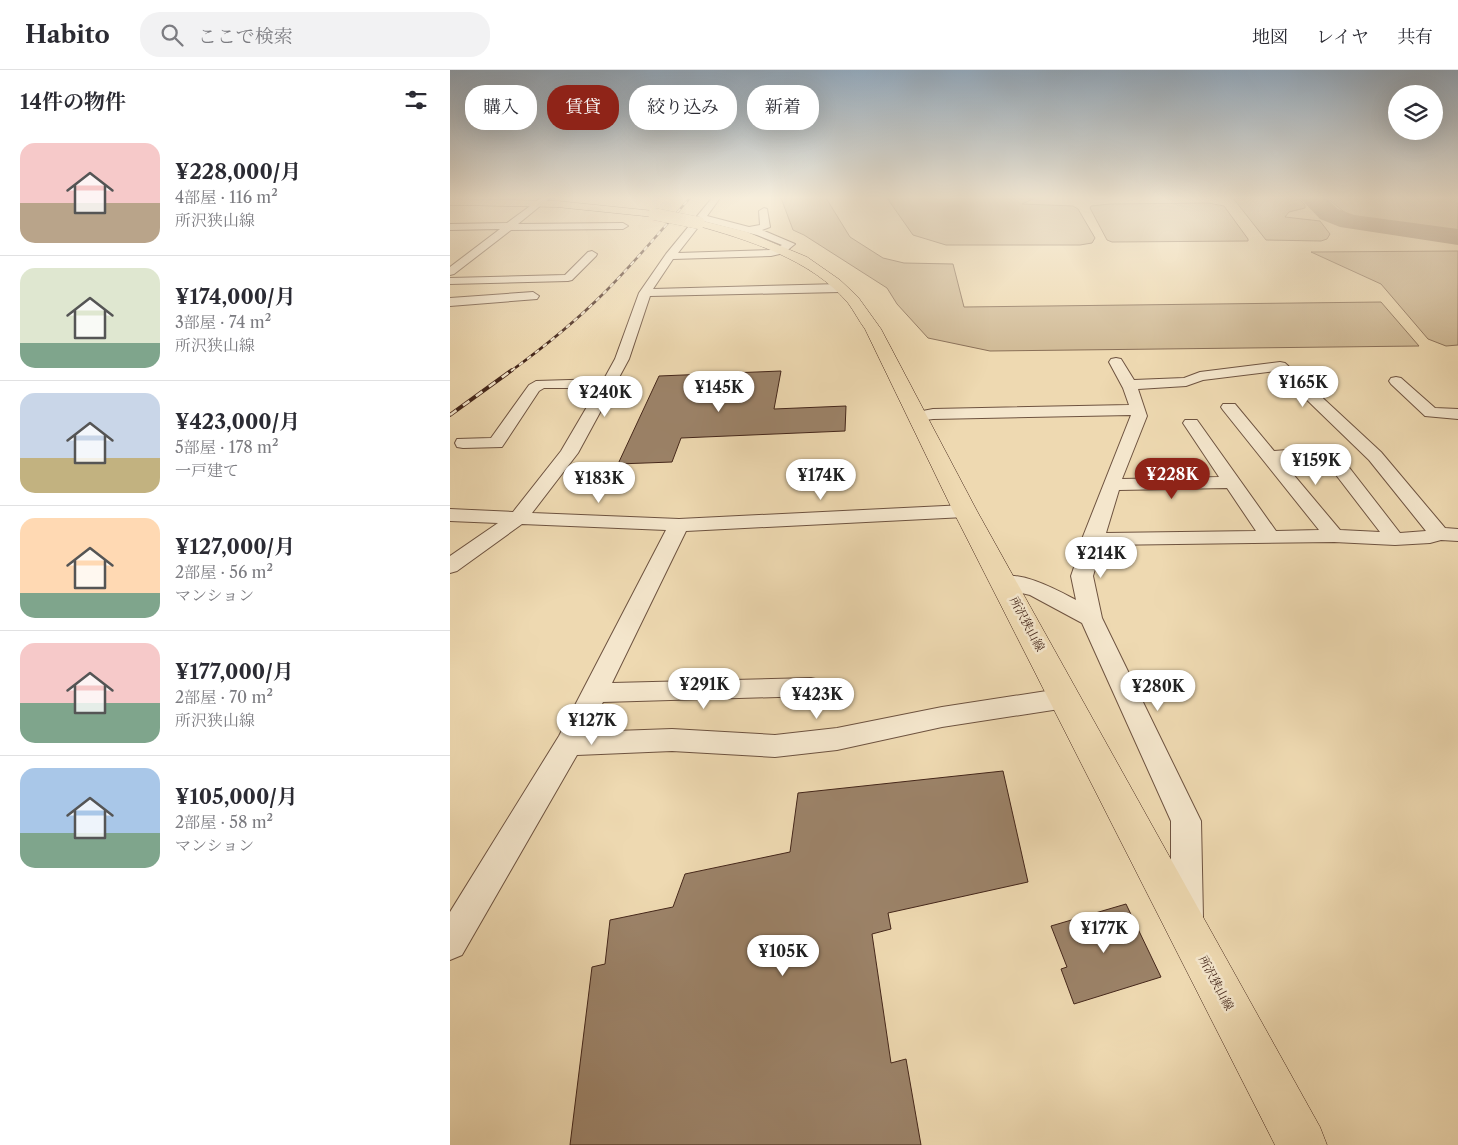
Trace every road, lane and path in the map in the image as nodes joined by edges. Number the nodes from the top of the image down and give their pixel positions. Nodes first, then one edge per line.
1 (480, 248) edge
2 (677, 248) edge
3 (773, 248) edge
4 (784, 248) edge
5 (780, 251) junction
6 (592, 254) dead end
7 (670, 256) junction
8 (450, 272) edge
9 (450, 281) edge
10 (840, 288) junction
11 (645, 293) junction
12 (533, 296) dead end
13 (450, 302) edge
14 (1116, 362) dead end
15 (1396, 381) dead end
16 (608, 383) junction
17 (1130, 385) junction
18 (1415, 398) junction
19 (1458, 400) edge
20 (1229, 407) dead end
21 (1138, 410) junction
22 (1458, 414) edge
23 (918, 416) junction
24 (1191, 423) dead end
25 (463, 444) dead end
26 (1271, 457) junction
27 (1233, 482) junction
28 (1111, 485) junction
29 (965, 511) junction
30 (450, 515) edge
31 (518, 518) junction
32 (679, 525) junction
33 (1449, 535) edge
34 (1334, 536) junction
35 (1270, 537) junction
36 (1092, 539) junction
37 (1395, 539) junction
38 (450, 566) edge
39 (1004, 582) junction
40 (1091, 618) junction
41 (811, 687) dead end
42 (596, 693) junction
43 (1066, 698) junction
44 (569, 744) junction
45 (1188, 929) junction
46 (450, 942) edge
47 (1302, 1145) edge

1 - 8 street
2 - 7 street
3 - 5 main road, 所沢狭山線
4 - 5 street
5 - 7 street
5 - 10 main road, 所沢狭山線
6 - 9 street
7 - 11 street
10 - 11 street
10 - 23 main road, 所沢狭山線
11 - 16 street
12 - 13 street
14 - 17 street
15 - 18 street
16 - 25 street
16 - 31 street
17 - 21 street
17 - 33 street
18 - 19 street
18 - 22 street
20 - 26 street
21 - 23 street
21 - 28 street
23 - 29 main road, 所沢狭山線
24 - 27 street
26 - 34 street
26 - 37 street
27 - 28 street
27 - 35 street
28 - 36 street
29 - 32 street
29 - 39 main road, 所沢狭山線
30 - 31 street
31 - 32 street
31 - 38 street
32 - 42 street
33 - 37 street
34 - 35 street
34 - 37 street
35 - 36 street
36 - 40 street
39 - 40 street
39 - 43 main road, 所沢狭山線
40 - 45 street
41 - 42 street
42 - 44 street
43 - 44 street
43 - 45 main road, 所沢狭山線
44 - 46 street
45 - 47 main road, 所沢狭山線

